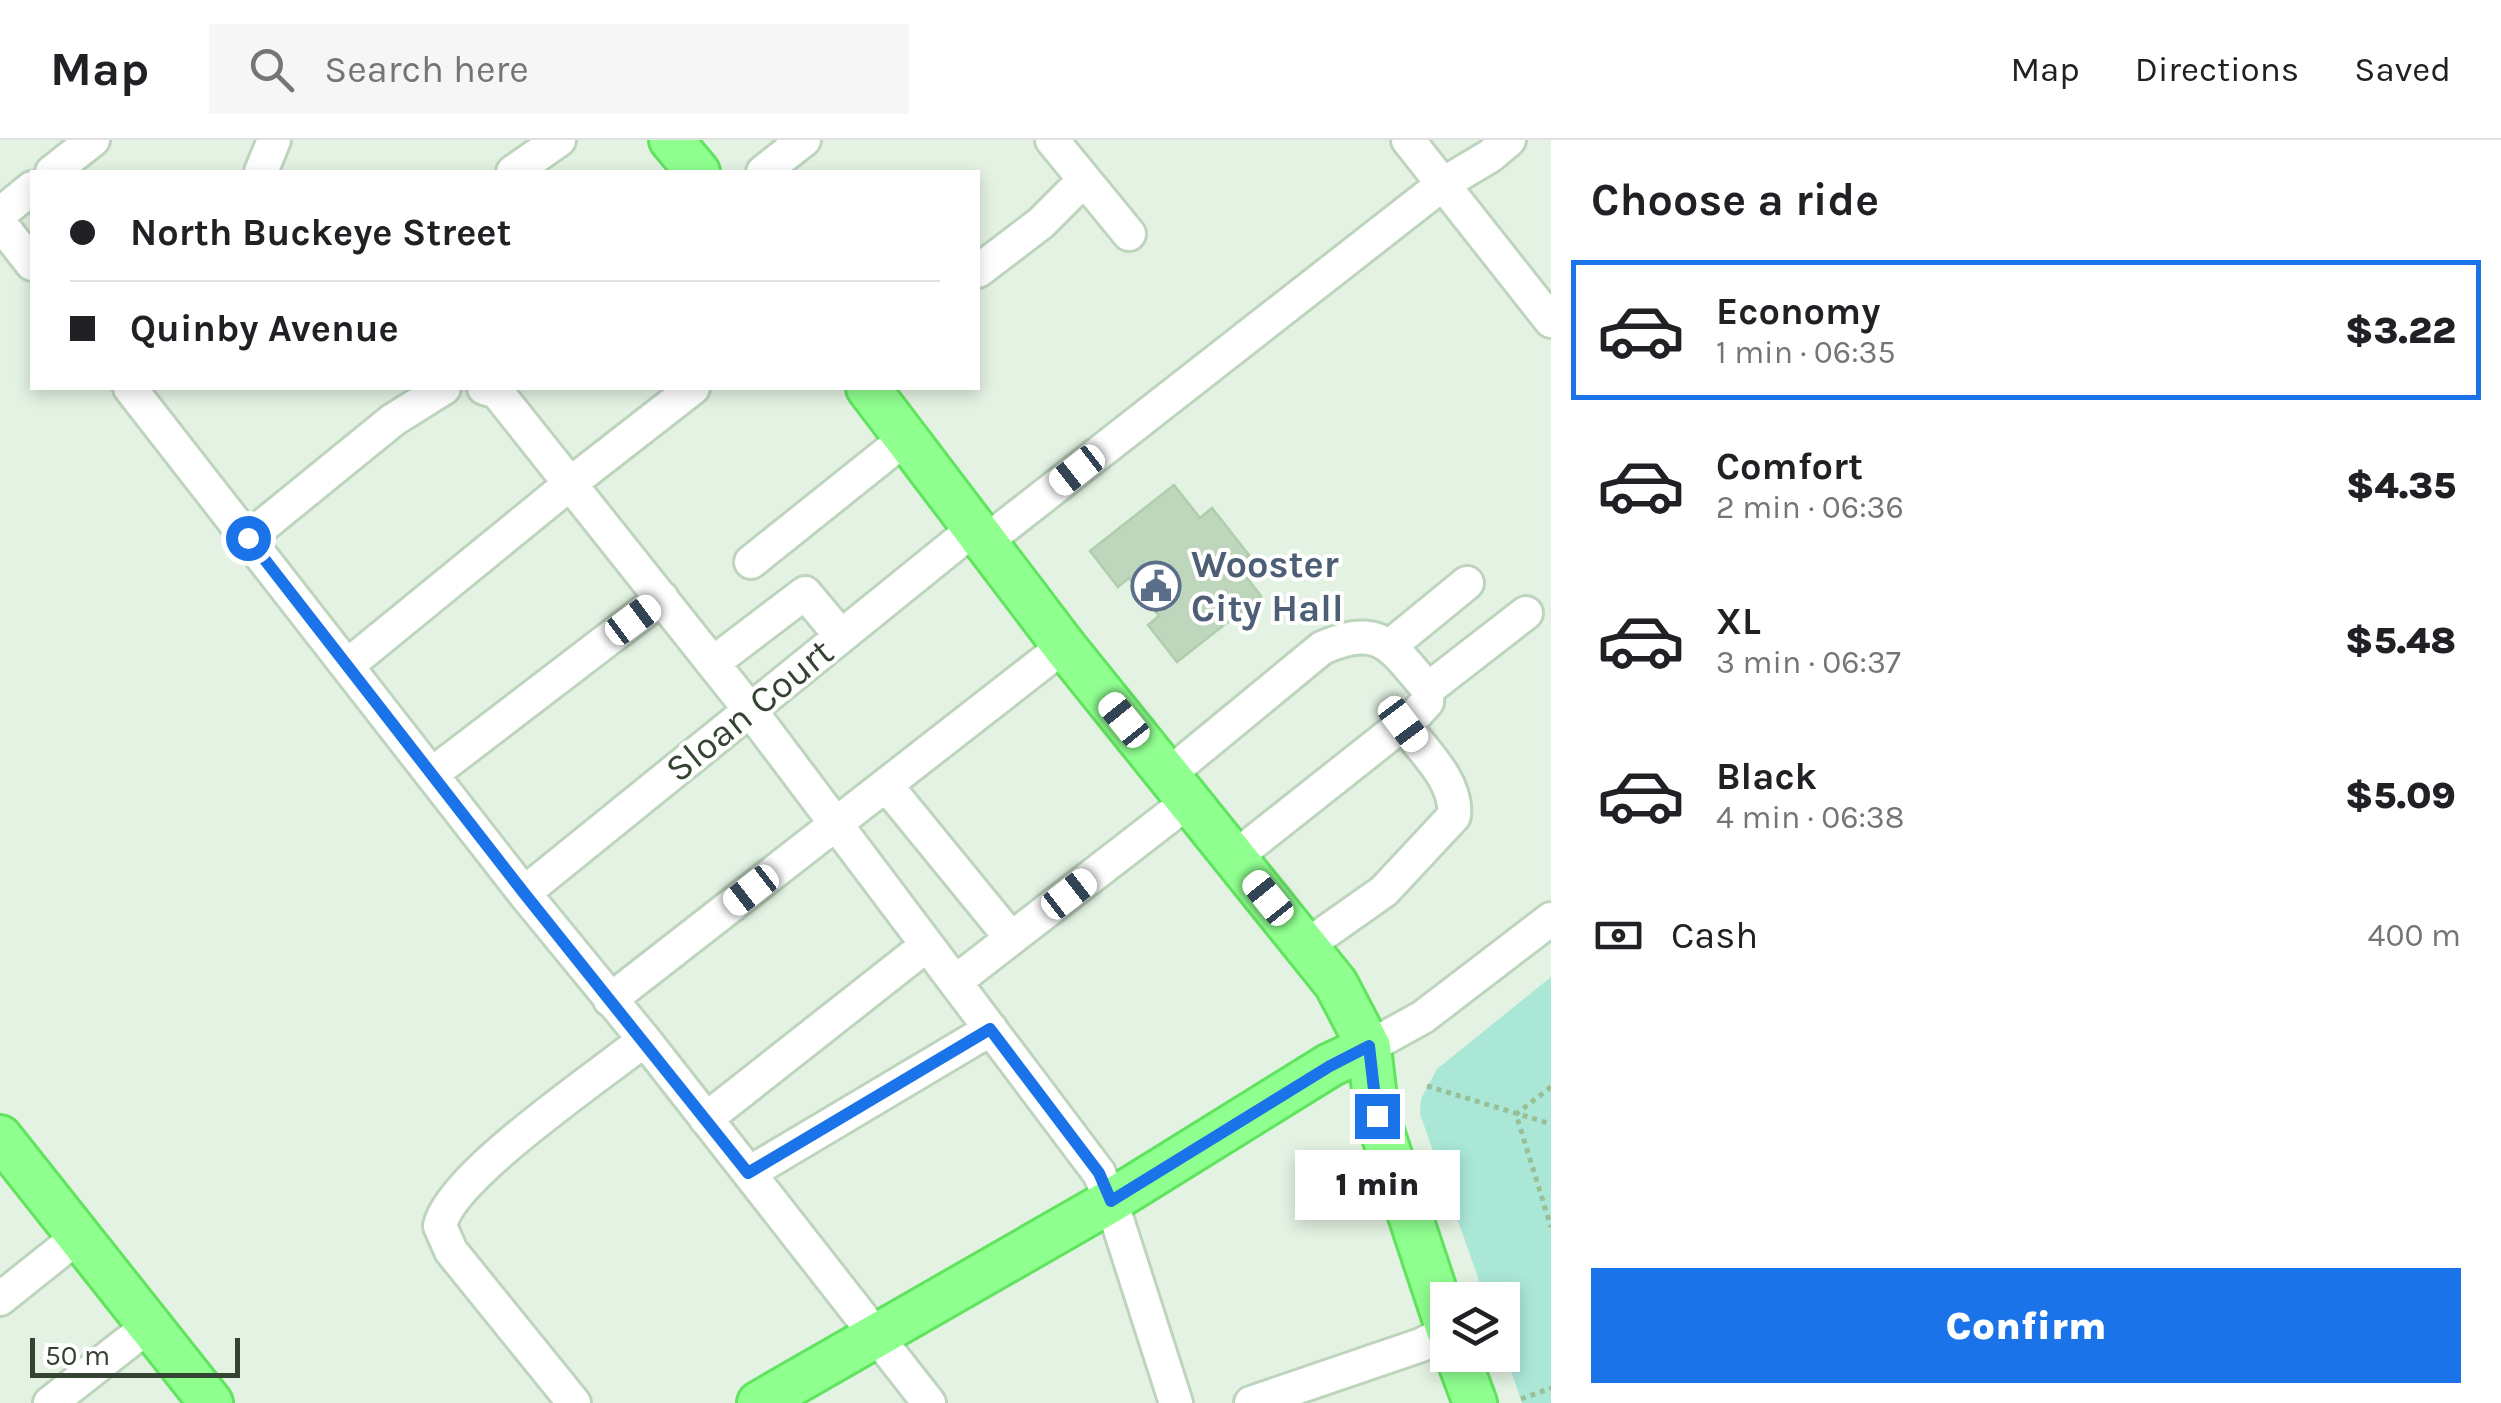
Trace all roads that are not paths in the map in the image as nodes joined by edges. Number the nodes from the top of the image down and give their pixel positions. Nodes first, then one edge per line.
1 (93, 140) edge
2 (274, 140) edge
3 (559, 140) edge
4 (672, 140) edge
5 (804, 140) edge
6 (1052, 140) edge
7 (1408, 140) edge
8 (1509, 140) edge
9 (55, 170) edge
10 (261, 170) edge
11 (516, 170) edge
12 (696, 170) edge
13 (766, 170) edge
14 (1084, 180) junction
15 (1443, 184) junction
16 (30, 190) edge
17 (0, 214) edge
18 (0, 223) edge
19 (1129, 234) dead end
20 (30, 261) edge
21 (980, 269) edge
22 (1551, 321) edge
23 (132, 390) edge
24 (441, 390) edge
25 (490, 390) edge
26 (690, 390) edge
27 (870, 390) edge
28 (906, 438) junction
29 (570, 483) junction
30 (980, 535) junction
31 (248, 538) junction
32 (750, 562) dead end
33 (1467, 583) dead end
34 (662, 598) junction
35 (1526, 613) dead end
36 (840, 636) junction
37 (1064, 646) junction
38 (1390, 646) junction
39 (713, 664) junction
40 (348, 665) junction
41 (1428, 690) junction
42 (750, 710) junction
43 (1403, 724) junction
44 (432, 774) junction
45 (886, 785) junction
46 (1179, 787) junction
47 (836, 824) junction
48 (1234, 857) junction
49 (524, 893) junction
50 (1551, 919) edge
51 (1012, 938) junction
52 (928, 945) junction
53 (1306, 946) junction
54 (955, 982) junction
55 (610, 1000) junction
56 (990, 1029) junction
57 (644, 1040) junction
58 (1369, 1046) junction
59 (706, 1119) junction
60 (0, 1137) edge
61 (748, 1173) junction
62 (1111, 1201) junction
63 (79, 1236) junction
64 (1432, 1282) edge
65 (0, 1299) edge
66 (150, 1325) junction
67 (1430, 1340) edge
68 (885, 1348) junction
69 (1463, 1372) edge
70 (50, 1403) edge
71 (211, 1403) edge
72 (574, 1403) edge
73 (758, 1403) edge
74 (929, 1403) edge
75 (1176, 1403) edge
76 (1251, 1403) edge
77 (1475, 1403) edge

1 - 9 street
2 - 10 street
3 - 11 street
4 - 12 main road
5 - 13 street
6 - 14 street
7 - 15 street
8 - 15 street, Sloan Court
14 - 19 street
14 - 21 street
15 - 22 street
15 - 30 street, Sloan Court
16 - 17 street
18 - 20 street
23 - 31 street
24 - 31 street
25 - 29 street
26 - 29 street
27 - 28 main road
28 - 30 main road
28 - 32 street
29 - 34 street
29 - 40 street
30 - 36 street, Sloan Court
30 - 37 main road
31 - 40 street
33 - 38 street
34 - 39 street
34 - 44 street
35 - 41 street
36 - 39 street
36 - 42 street, Sloan Court
37 - 45 street
37 - 46 main road
38 - 41 street
38 - 46 street
39 - 42 street
40 - 44 street
41 - 43 street
42 - 47 street
42 - 49 street, Sloan Court
43 - 48 street
43 - 53 street
44 - 49 street
45 - 47 street
45 - 51 street
46 - 48 main road
46 - 51 street
47 - 52 street
47 - 55 street
48 - 53 main road
49 - 55 street
50 - 58 street
51 - 54 street
52 - 54 street
52 - 59 street
53 - 58 main road
54 - 56 street
55 - 57 street
56 - 61 street
56 - 62 street
57 - 59 street
57 - 72 street
58 - 62 main road
58 - 64 main road
59 - 61 street
60 - 63 main road
61 - 68 street
62 - 68 main road
62 - 75 street
63 - 65 street
63 - 66 main road
66 - 70 street
66 - 71 main road
67 - 76 street
68 - 73 main road
68 - 74 street
69 - 77 main road

